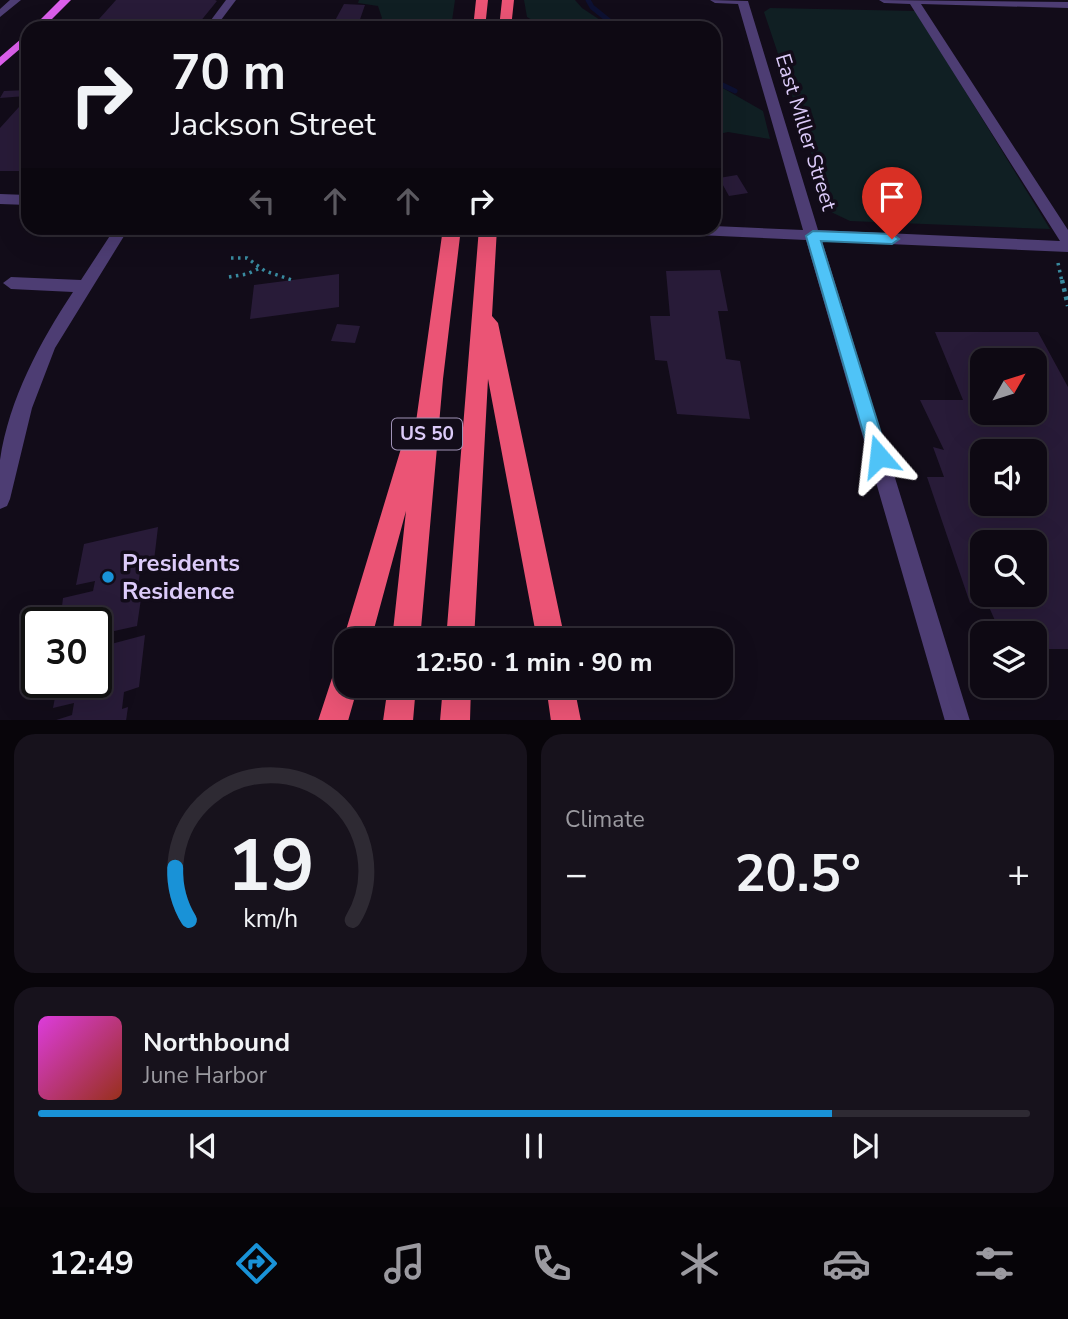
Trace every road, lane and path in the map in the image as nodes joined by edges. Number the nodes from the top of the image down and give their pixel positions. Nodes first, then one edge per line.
1 (16, 0) edge
2 (66, 0) edge
3 (230, 0) edge
4 (482, 0) edge
5 (508, 0) edge
6 (715, 0) edge
7 (743, 0) edge
8 (884, 0) edge
9 (913, 0) edge
10 (1068, 5) edge
11 (0, 14) edge
12 (44, 21) edge
13 (215, 21) edge
14 (480, 21) edge
15 (506, 21) edge
16 (21, 43) edge
17 (0, 63) edge
18 (0, 199) edge
19 (21, 200) edge
20 (721, 231) edge
21 (117, 235) edge
22 (451, 235) edge
23 (487, 235) edge
24 (813, 236) junction
25 (1063, 245) edge
26 (231, 258) dead end
27 (260, 268) junction
28 (229, 277) dead end
29 (292, 280) dead end
30 (11, 283) dead end
31 (84, 286) junction
32 (482, 293) junction
33 (1068, 306) edge
34 (432, 379) junction
35 (0, 499) edge
36 (360, 628) edge
37 (407, 628) edge
38 (461, 628) edge
39 (549, 628) edge
40 (340, 698) edge
41 (401, 698) edge
42 (456, 698) edge
43 (562, 698) edge
44 (334, 720) edge
45 (398, 720) edge
46 (455, 720) edge
47 (566, 720) edge
48 (958, 720) edge

1 - 11 street
2 - 12 main road
3 - 13 street
4 - 14 highway
5 - 15 highway
6 - 7 street
7 - 24 street, East Miller Street
8 - 9 street
9 - 10 street
9 - 25 street
16 - 17 main road
18 - 19 street
20 - 24 street
21 - 31 street
22 - 34 highway, US 50
23 - 32 highway, US 50
24 - 25 street
24 - 48 street, East Miller Street
25 - 33 path
26 - 27 path
27 - 28 path
27 - 29 path
30 - 31 street
31 - 35 street
32 - 38 highway, US 50
32 - 39 highway
34 - 36 highway
34 - 37 highway, US 50
40 - 44 highway
41 - 45 highway
42 - 46 highway
43 - 47 highway

